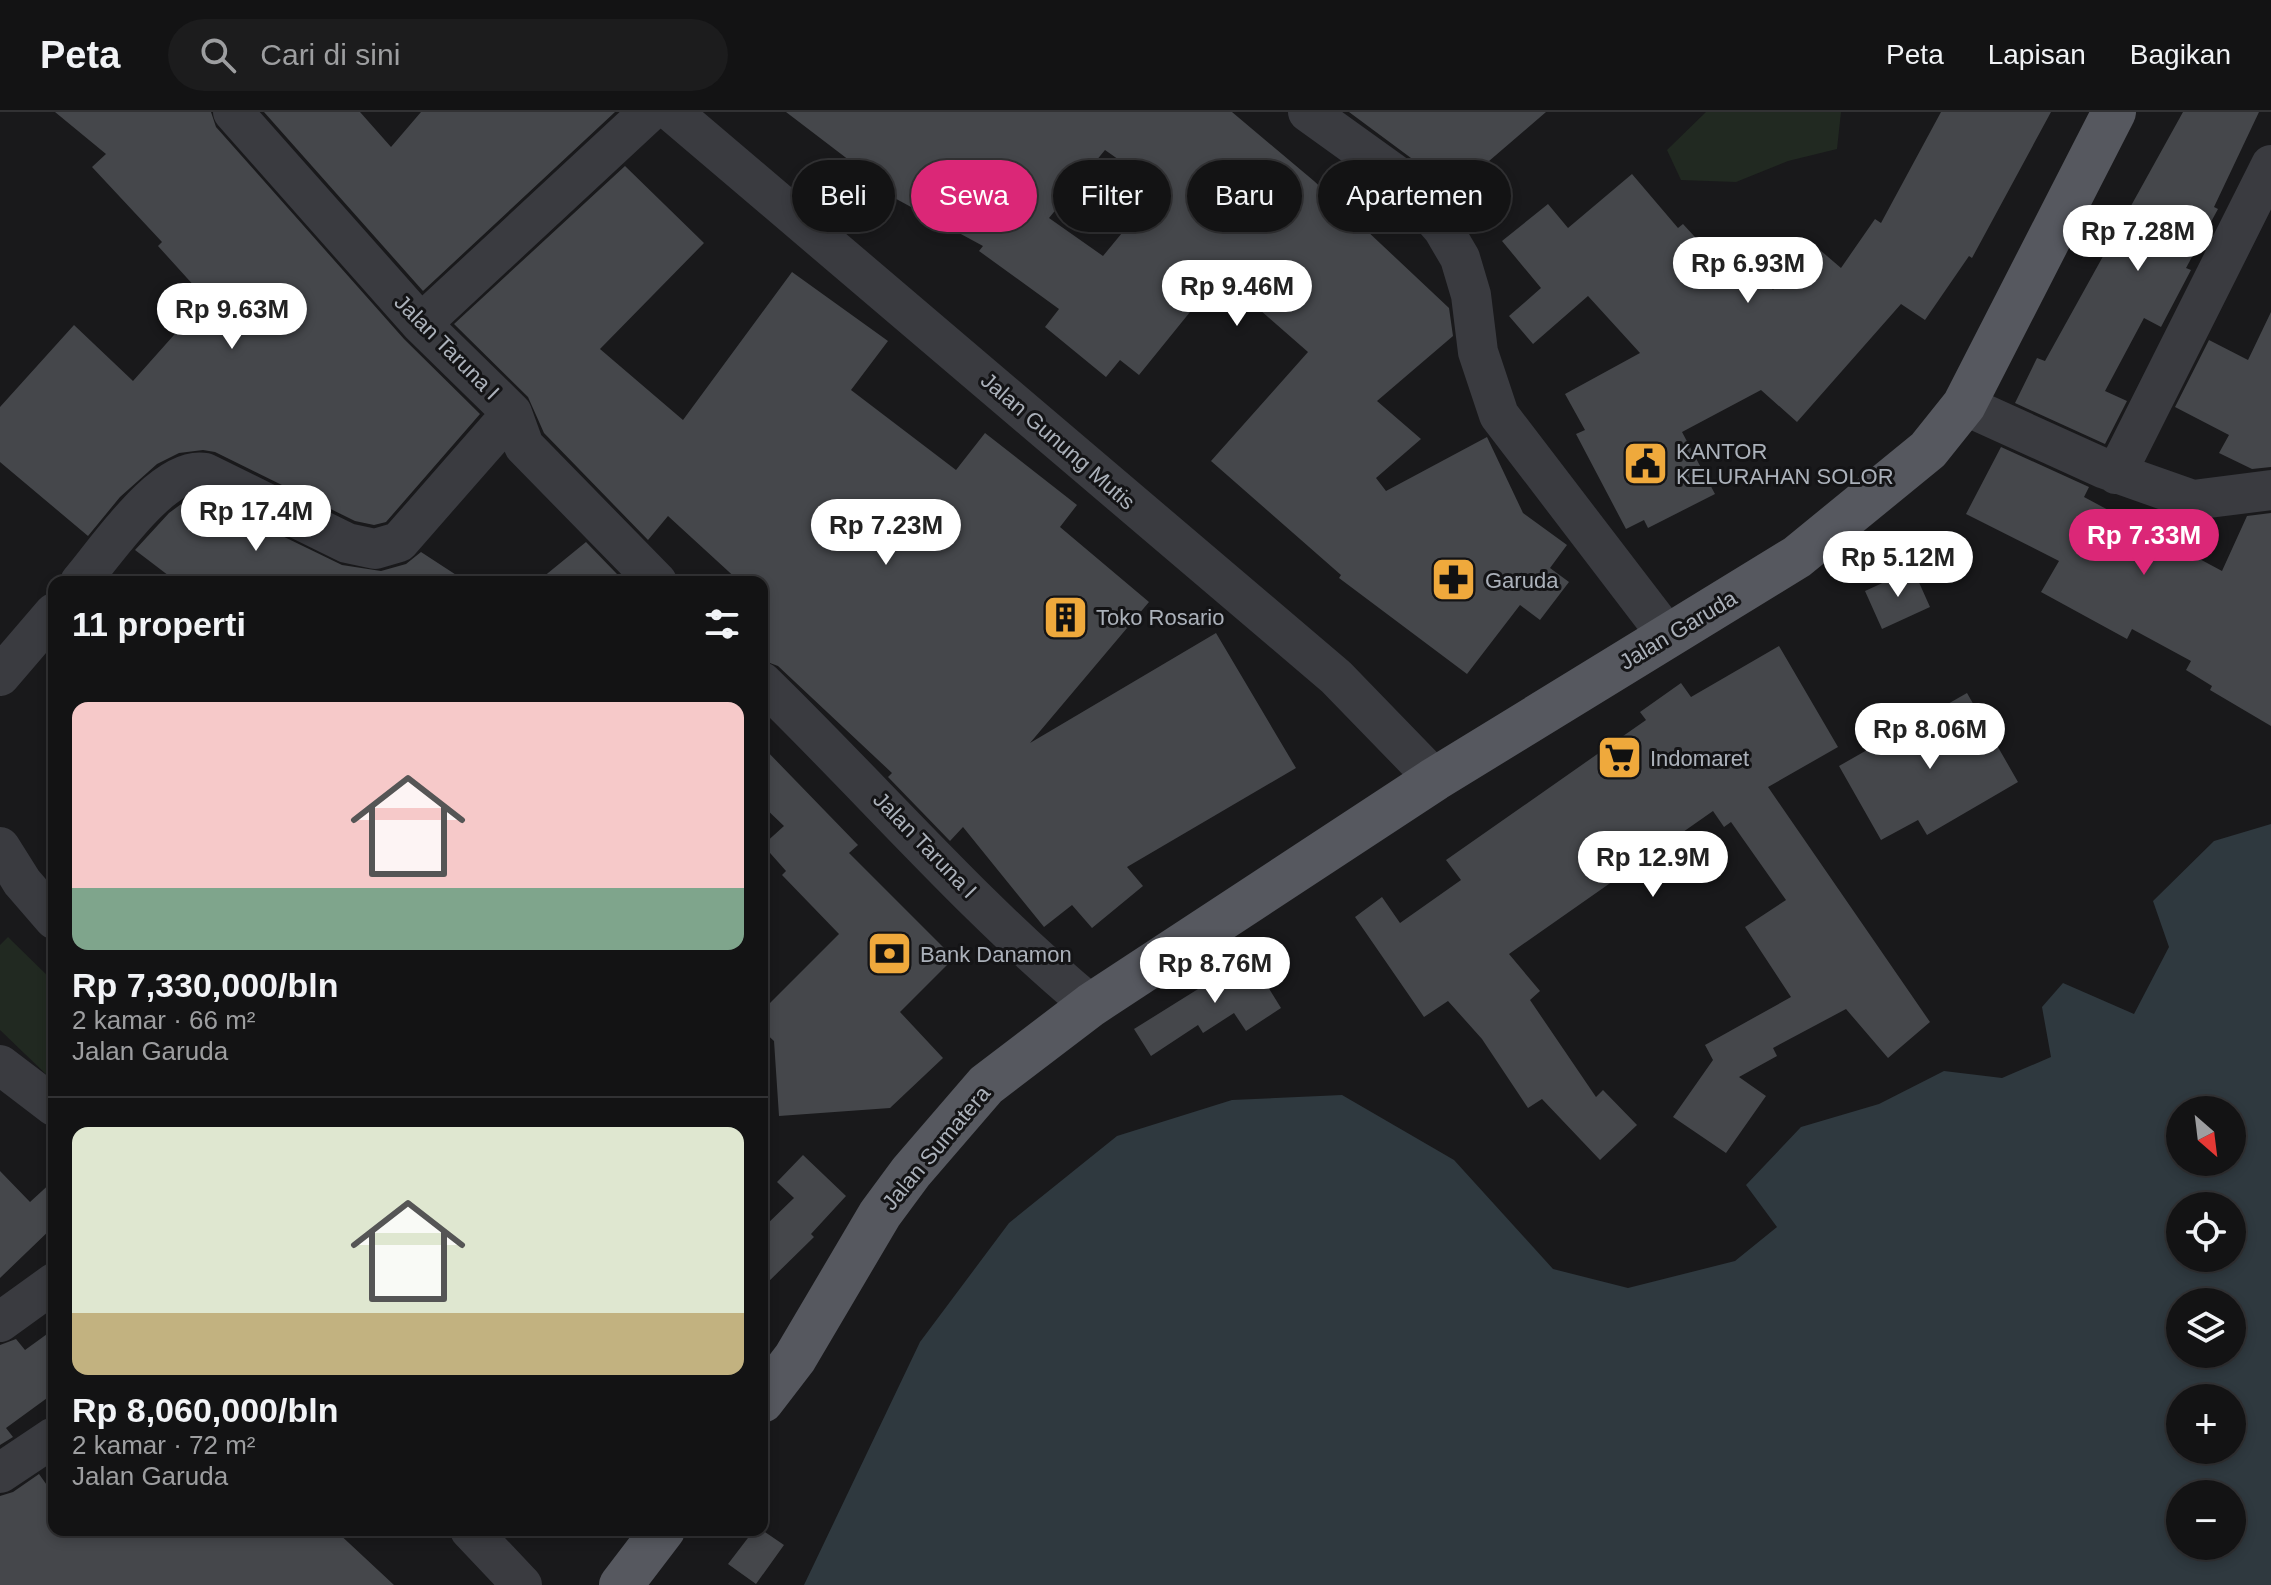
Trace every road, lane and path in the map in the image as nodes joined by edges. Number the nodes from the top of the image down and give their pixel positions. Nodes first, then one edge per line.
1 (233, 112) edge
2 (649, 112) edge
3 (672, 112) edge
4 (1308, 112) edge
5 (2114, 112) edge
6 (2271, 165) edge
7 (421, 324) junction
8 (1964, 405) junction
9 (512, 413) junction
10 (2116, 474) junction
11 (2271, 490) edge
12 (85, 576) edge
13 (651, 576) edge
14 (48, 620) edge
15 (1668, 636) junction
16 (0, 676) edge
17 (768, 688) edge
18 (1435, 779) junction
19 (0, 847) edge
20 (48, 912) edge
21 (1091, 1005) junction
22 (0, 1065) edge
23 (48, 1101) edge
24 (48, 1287) edge
25 (0, 1322) edge
26 (768, 1393) edge
27 (48, 1441) edge
28 (0, 1473) edge
29 (476, 1536) edge
30 (658, 1536) edge
31 (522, 1585) edge
32 (621, 1585) edge

1 - 7 street, Jalan Taruna I
2 - 7 street
3 - 18 street, Jalan Gunung Mutis
4 - 15 street
5 - 8 main road, Jalan Garuda
6 - 10 street
7 - 9 street, Jalan Taruna I
8 - 10 street
8 - 15 main road, Jalan Garuda
9 - 12 street
9 - 13 street, Jalan Taruna I
10 - 11 street
14 - 16 street
15 - 18 main road, Jalan Garuda
17 - 21 street, Jalan Taruna I
18 - 21 main road, Jalan Garuda
19 - 20 street
21 - 26 main road, Jalan Sumatera
22 - 23 street
24 - 25 street
27 - 28 street
29 - 31 street
30 - 32 main road

